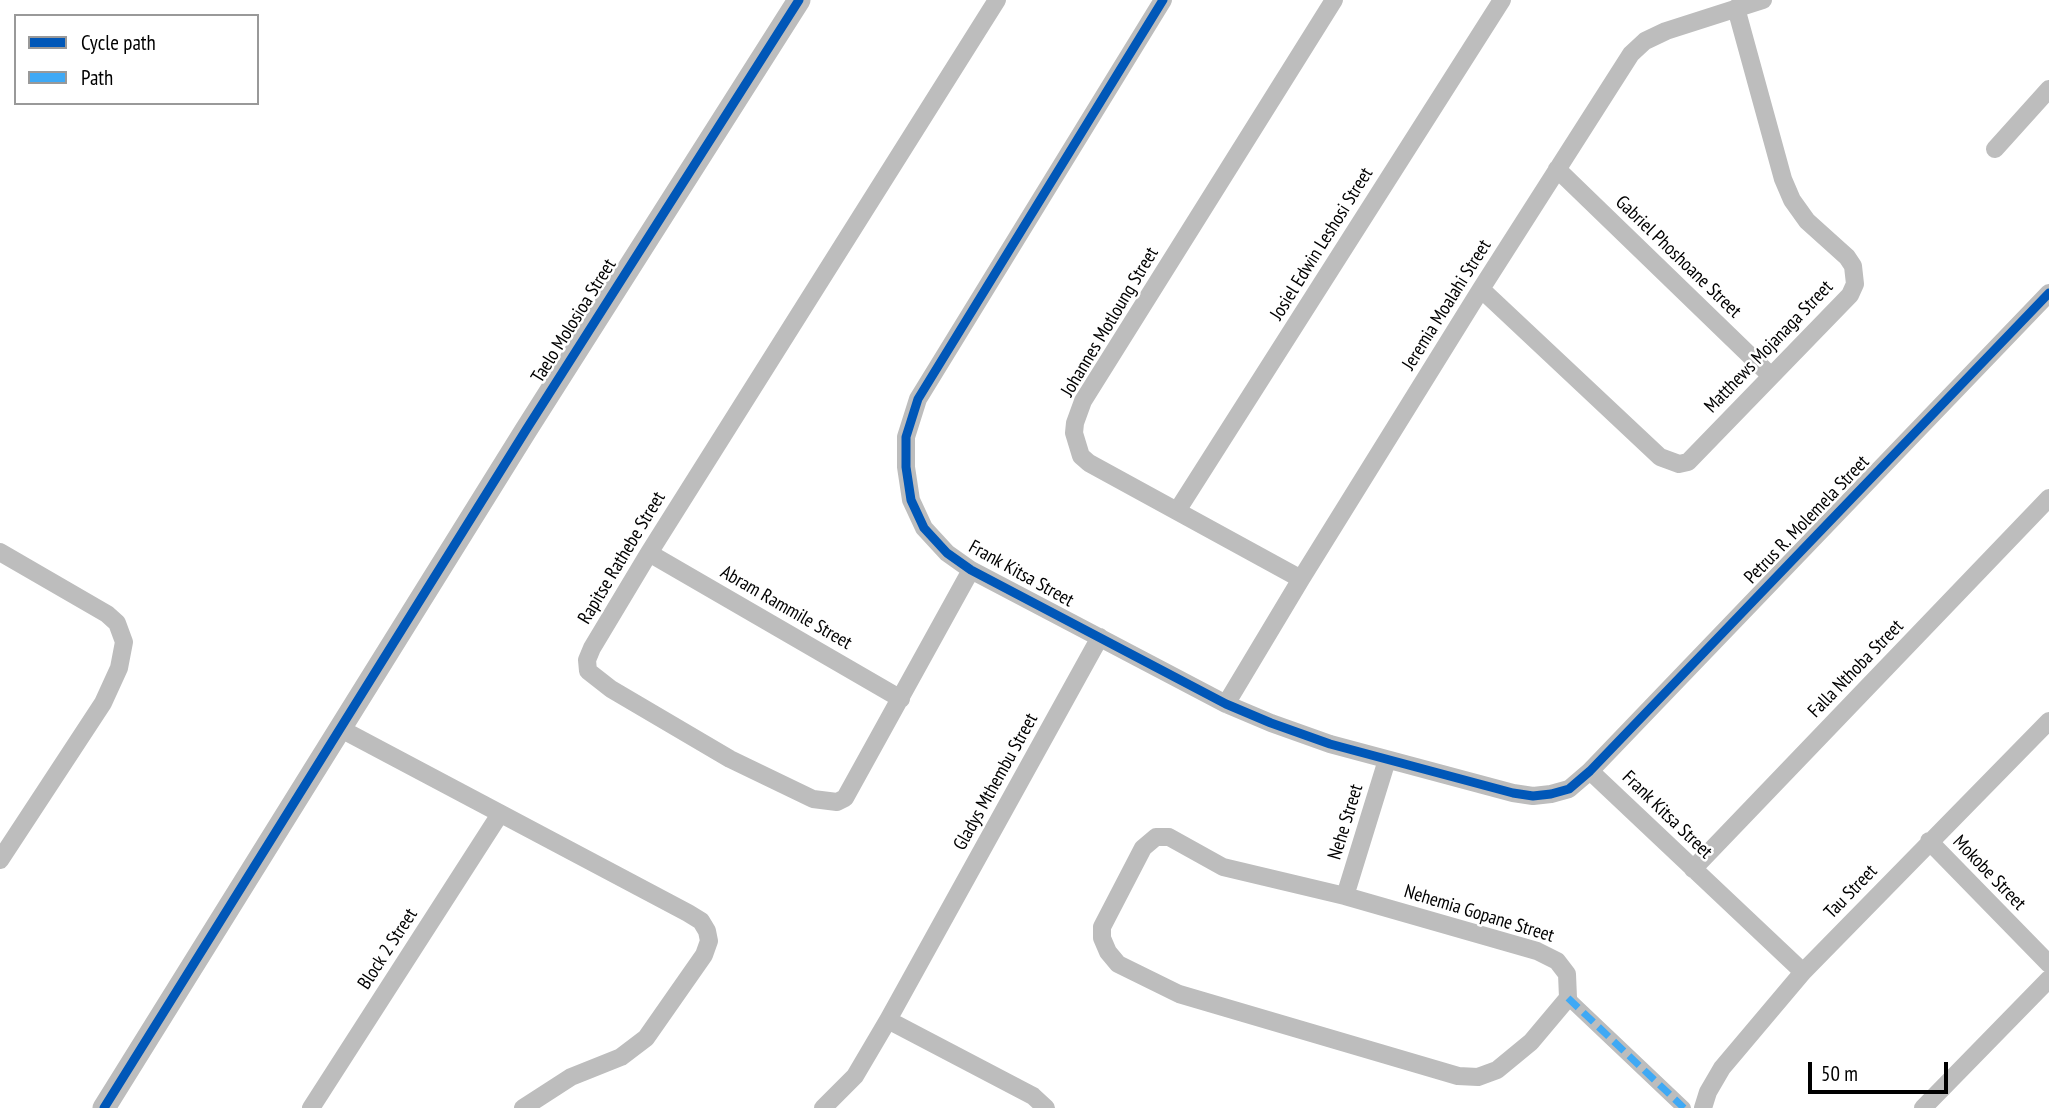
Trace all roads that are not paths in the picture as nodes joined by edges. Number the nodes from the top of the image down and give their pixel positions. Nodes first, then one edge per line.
1 (799, 0) edge
2 (997, 0) edge
3 (1163, 0) edge
4 (1334, 0) edge
5 (1502, 0) edge
6 (1763, 0) edge
7 (1736, 8) junction
8 (2049, 89) edge
9 (1995, 149) dead end
10 (1557, 169) junction
11 (1481, 289) junction
12 (2049, 293) edge
13 (1770, 375) junction
14 (2049, 498) edge
15 (1177, 511) junction
16 (0, 552) edge
17 (649, 553) junction
18 (971, 570) junction
19 (1301, 579) junction
20 (1100, 637) junction
21 (901, 699) junction
22 (1226, 704) junction
23 (2049, 721) edge
24 (341, 729) junction
25 (1387, 760) junction
26 (1590, 771) junction
27 (500, 814) junction
28 (1929, 841) junction
29 (0, 860) edge
30 (1693, 869) junction
31 (1345, 896) junction
32 (2049, 964) edge
33 (1803, 972) junction
34 (2049, 979) edge
35 (1568, 998) junction
36 (888, 1020) junction
37 (104, 1108) edge
38 (311, 1108) edge
39 (523, 1108) edge
40 (823, 1108) edge
41 (1046, 1108) edge
42 (1684, 1108) edge
43 (1703, 1108) edge
44 (1923, 1108) edge

1 - 24 street, Taelo Molosioa Street
2 - 17 street, Rapitse Rathebe Street
3 - 18 street, Frank Kitsa Street
4 - 15 street, Johannes Motloung Street
5 - 15 street, Josiel Edwin Leshosi Street
6 - 7 street, Jeremia Moalahi Street
7 - 10 street, Jeremia Moalahi Street
7 - 13 street, Matthews Mojanaga Street
8 - 9 street
10 - 11 street, Jeremia Moalahi Street
10 - 13 street, Gabriel Phoshoane Street
11 - 13 street, Matthews Mojanaga Street
11 - 19 street, Jeremia Moalahi Street
12 - 26 street, Petrus R. Molemela Street
14 - 30 street, Falla Nthoba Street
15 - 19 street, Johannes Motloung Street
16 - 29 street
17 - 21 street, Abram Rammile Street
17 - 21 street, Rapitse Rathebe Street
18 - 20 street, Frank Kitsa Street
18 - 21 street, Rapitse Rathebe Street
19 - 22 street, Jeremia Moalahi Street
20 - 22 street, Frank Kitsa Street
20 - 36 street, Gladys Mthembu Street
22 - 25 street, Frank Kitsa Street
23 - 28 street, Tau Street
24 - 27 street
24 - 37 street, Taelo Molosioa Street
25 - 26 street, Frank Kitsa Street
25 - 31 street, Nehe Street
26 - 30 street, Frank Kitsa Street
27 - 38 street, Block 2 Street
27 - 39 street
28 - 32 street, Mokobe Street
28 - 33 street, Tau Street
30 - 33 street, Frank Kitsa Street
31 - 35 street, Nehemia Gopane Street
31 - 35 street, Nehemia Gopane Street
33 - 43 street, Tau Street
34 - 44 street
35 - 42 street
36 - 40 street, Gladys Mthembu Street
36 - 41 street

